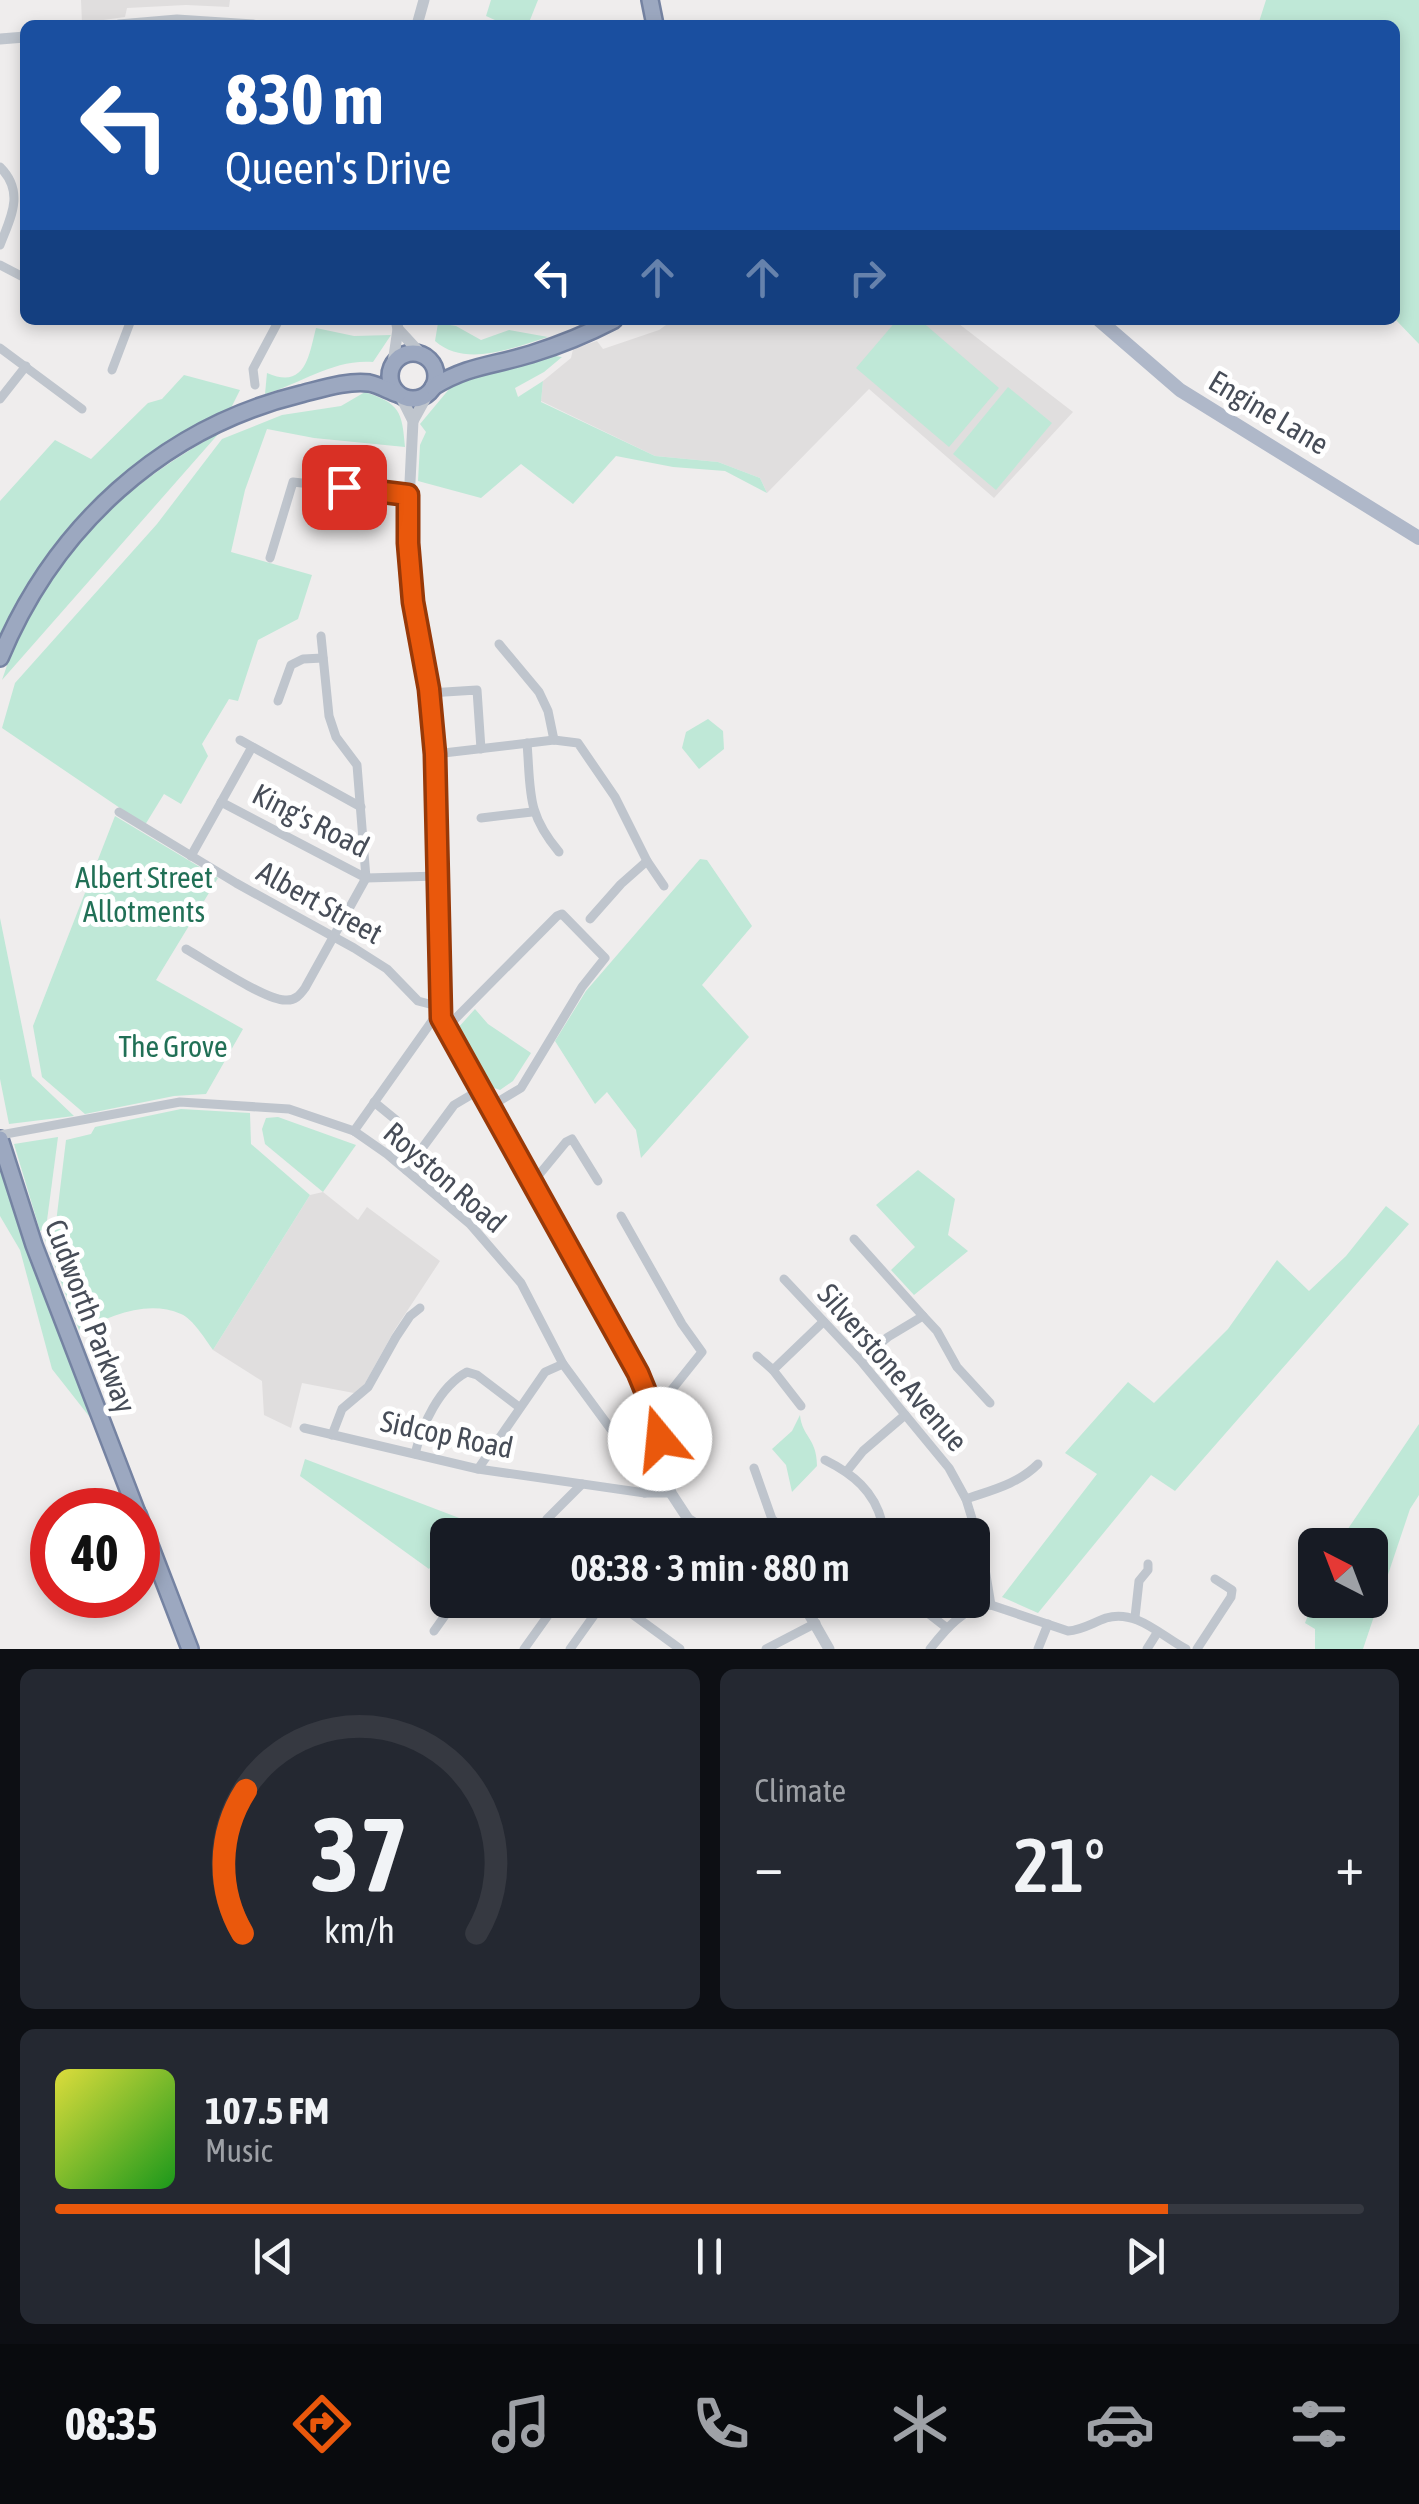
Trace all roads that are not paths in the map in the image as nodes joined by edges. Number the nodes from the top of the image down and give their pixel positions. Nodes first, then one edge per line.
1 (0, 168) edge
2 (20, 181) edge
3 (13, 185) junction
4 (0, 246) edge
5 (129, 325) edge
6 (276, 325) edge
7 (397, 325) edge
8 (603, 325) edge
9 (1104, 325) edge
10 (0, 348) edge
11 (423, 355) junction
12 (392, 365) junction
13 (26, 366) junction
14 (469, 368) junction
15 (112, 370) dead end
16 (368, 383) junction
17 (256, 385) dead end
18 (431, 390) junction
19 (399, 394) junction
20 (0, 399) edge
21 (82, 409) dead end
22 (413, 422) junction
23 (408, 495) junction
24 (1419, 538) edge
25 (270, 558) dead end
26 (321, 636) dead end
27 (500, 644) dead end
28 (0, 658) edge
29 (323, 658) junction
30 (430, 693) junction
31 (278, 701) dead end
32 (240, 740) dead end
33 (554, 740) junction
34 (527, 743) junction
35 (252, 747) junction
36 (480, 749) junction
37 (435, 754) junction
38 (221, 802) junction
39 (360, 808) junction
40 (119, 812) dead end
41 (532, 812) junction
42 (482, 818) dead end
43 (559, 852) dead end
44 (191, 856) junction
45 (648, 861) junction
46 (439, 876) junction
47 (366, 878) junction
48 (664, 886) dead end
49 (590, 919) dead end
50 (334, 937) junction
51 (186, 949) dead end
52 (442, 1016) junction
53 (481, 1089) junction
54 (374, 1102) junction
55 (491, 1106) junction
56 (396, 1120) dead end
57 (354, 1131) junction
58 (0, 1137) edge
59 (406, 1170) junction
60 (598, 1180) dead end
61 (534, 1182) junction
62 (621, 1216) dead end
63 (854, 1239) dead end
64 (784, 1280) dead end
65 (420, 1308) dead end
66 (923, 1316) junction
67 (823, 1322) junction
68 (758, 1356) dead end
69 (860, 1360) junction
70 (563, 1364) junction
71 (774, 1370) junction
72 (990, 1404) dead end
73 (520, 1406) junction
74 (802, 1406) dead end
75 (654, 1412) junction
76 (905, 1415) junction
77 (304, 1428) dead end
78 (332, 1435) junction
79 (415, 1454) junction
80 (826, 1460) dead end
81 (1038, 1464) dead end
82 (754, 1468) dead end
83 (478, 1469) junction
84 (847, 1471) junction
85 (582, 1484) junction
86 (128, 1488) edge
87 (646, 1493) junction
88 (671, 1493) junction
89 (966, 1499) junction
90 (549, 1518) edge
91 (687, 1518) edge
92 (772, 1518) edge
93 (881, 1518) edge
94 (1148, 1564) dead end
95 (160, 1571) edge
96 (1215, 1579) dead end
97 (991, 1605) junction
98 (1135, 1617) junction
99 (443, 1618) edge
100 (546, 1618) edge
101 (593, 1618) edge
102 (640, 1618) edge
103 (813, 1618) edge
104 (935, 1618) edge
105 (816, 1623) junction
106 (1048, 1624) junction
107 (948, 1628) junction
108 (434, 1631) dead end
109 (1157, 1633) junction
110 (665, 1645) edge
111 (190, 1649) edge
112 (524, 1649) edge
113 (570, 1649) edge
114 (680, 1649) edge
115 (766, 1649) edge
116 (829, 1649) edge
117 (930, 1649) edge
118 (1038, 1649) edge
119 (1147, 1649) edge
120 (1186, 1649) edge
121 (1197, 1649) edge

1 - 3 street
2 - 3 street
3 - 4 street
5 - 15 street
6 - 17 street
7 - 11 street
7 - 12 street
8 - 14 highway
9 - 24 main road, Engine Lane
10 - 13 street
11 - 12 highway
11 - 14 highway
11 - 18 highway
12 - 16 highway
12 - 19 highway
13 - 20 street
13 - 21 street
14 - 18 highway
16 - 19 highway
16 - 28 highway
18 - 19 highway
18 - 22 street
19 - 22 street
22 - 23 street
23 - 25 street
23 - 30 street
26 - 29 street
27 - 33 street
29 - 31 street
29 - 39 street
30 - 36 street
30 - 37 street
32 - 35 street
33 - 34 street
33 - 45 street
34 - 36 street
34 - 41 street
35 - 38 street
35 - 39 street
36 - 37 street
37 - 46 street
38 - 44 street
38 - 47 street, King's Road
39 - 47 street
40 - 44 street, Albert Street
41 - 42 street
41 - 43 street
44 - 50 street, Albert Street
45 - 48 street
45 - 49 street
46 - 47 street, King's Road
46 - 52 street
47 - 50 street
50 - 51 street
50 - 52 street, Albert Street
52 - 53 street
52 - 54 street
52 - 55 street
53 - 55 street
53 - 59 street
54 - 56 street
54 - 57 street
55 - 61 street
57 - 58 street, Royston Road
57 - 59 street, Royston Road
58 - 86 highway, Cudworth Parkway
59 - 70 street, Royston Road
60 - 61 street
61 - 75 street
62 - 75 street
63 - 66 street
64 - 67 street, Silverstone Avenue
65 - 78 street
66 - 69 street
66 - 72 street
67 - 69 street, Silverstone Avenue
67 - 71 street
68 - 71 street
69 - 76 street, Silverstone Avenue
70 - 73 street
70 - 87 street, Royston Road
71 - 74 street
73 - 79 street
73 - 83 street
75 - 88 street
76 - 84 street
76 - 89 street, Silverstone Avenue
77 - 78 street, Sidcop Road
78 - 79 street, Sidcop Road
79 - 83 street, Sidcop Road
80 - 84 street
81 - 89 street
82 - 92 street
83 - 85 street, Sidcop Road
84 - 93 street
85 - 87 street, Sidcop Road
85 - 90 street
87 - 88 street
88 - 91 street
89 - 97 street, Silverstone Avenue
94 - 98 street
95 - 111 highway, Cudworth Parkway
96 - 121 street
97 - 106 street
97 - 107 street
98 - 106 street
98 - 109 street
99 - 108 street
100 - 112 street
101 - 113 street
102 - 110 street
103 - 105 street
104 - 107 street
105 - 115 street
105 - 116 street
106 - 118 street
107 - 117 street
109 - 119 street
109 - 120 street
110 - 114 street

